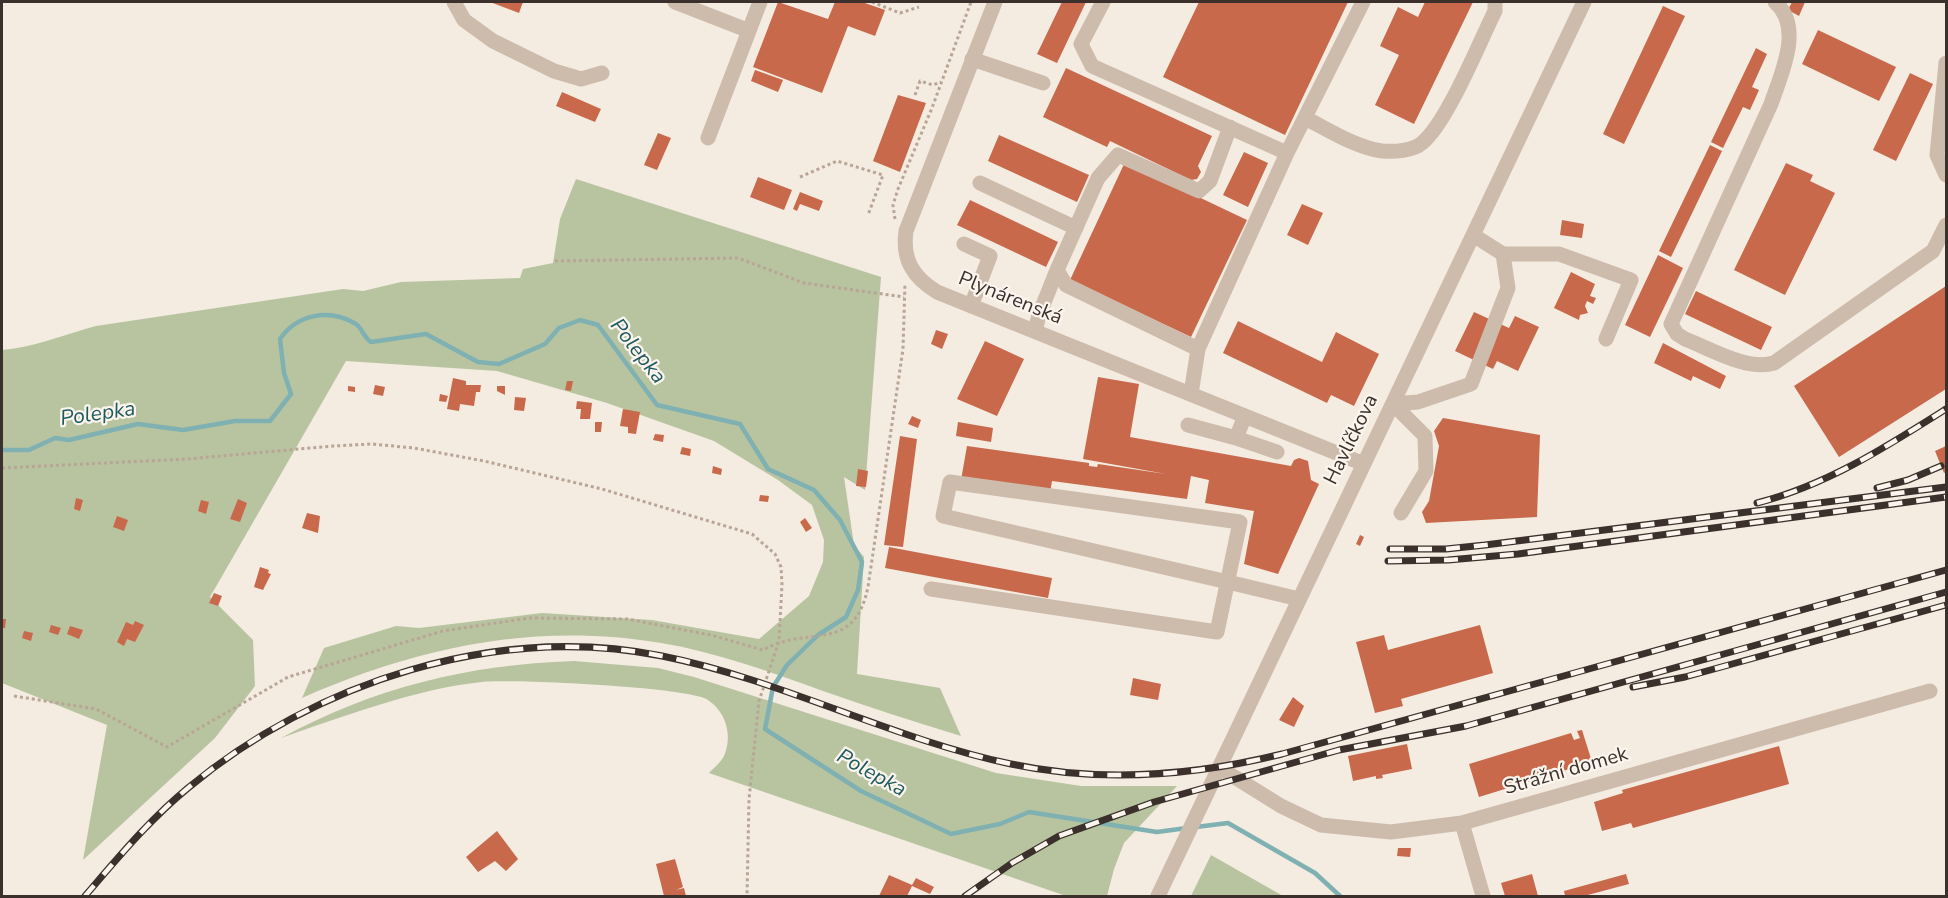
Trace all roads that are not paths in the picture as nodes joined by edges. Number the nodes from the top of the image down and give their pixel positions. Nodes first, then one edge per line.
1 (454, 2) edge
2 (675, 2) edge
3 (760, 2) edge
4 (994, 2) edge
5 (1103, 2) edge
6 (1363, 2) edge
7 (1495, 2) edge
8 (1584, 2) edge
9 (1775, 2) edge
10 (747, 30) junction
11 (972, 58) junction
12 (1947, 63) edge
13 (602, 73) dead end
14 (1043, 83) dead end
15 (1306, 119) junction
16 (1230, 128) junction
17 (708, 138) dead end
18 (1287, 153) junction
19 (1947, 175) edge
20 (980, 183) dead end
21 (1947, 225) edge
22 (1076, 228) junction
23 (1473, 235) junction
24 (964, 244) dead end
25 (1503, 254) junction
26 (1057, 270) junction
27 (971, 306) junction
28 (1035, 332) junction
29 (1606, 339) dead end
30 (1198, 349) junction
31 (1191, 394) junction
32 (1393, 404) junction
33 (1245, 416) junction
34 (1188, 425) dead end
35 (1236, 438) junction
36 (1277, 452) dead end
37 (1364, 464) junction
38 (1401, 513) dead end
39 (1228, 582) junction
40 (932, 589) dead end
41 (1299, 599) junction
42 (1930, 691) dead end
43 (1220, 768) junction
44 (1462, 823) junction
45 (1158, 897) edge
46 (1483, 897) edge

1 - 13 street
2 - 10 street
3 - 10 street
4 - 11 street
5 - 16 street
6 - 15 street
7 - 15 street
8 - 23 street, Havlíčkova
9 - 21 street
10 - 17 street
11 - 14 street
11 - 27 street, Plynárenská
12 - 19 street
15 - 18 street
16 - 18 street
16 - 22 street
18 - 30 street
20 - 22 street
22 - 26 street
23 - 25 street
23 - 32 street, Havlíčkova
24 - 27 street
25 - 29 street
25 - 32 street
26 - 28 street
26 - 30 street
27 - 28 street, Plynárenská
28 - 31 street, Plynárenská
30 - 31 street
31 - 33 street, Plynárenská
32 - 37 street, Havlíčkova
32 - 38 street
33 - 35 street
33 - 37 street, Plynárenská
34 - 35 street
35 - 36 street
37 - 41 street, Havlíčkova
39 - 39 street
39 - 40 street
39 - 41 street
41 - 43 street, Havlíčkova
42 - 44 street, Strážní domek
43 - 44 street, Strážní domek
43 - 45 street, Havlíčkova
44 - 46 street

